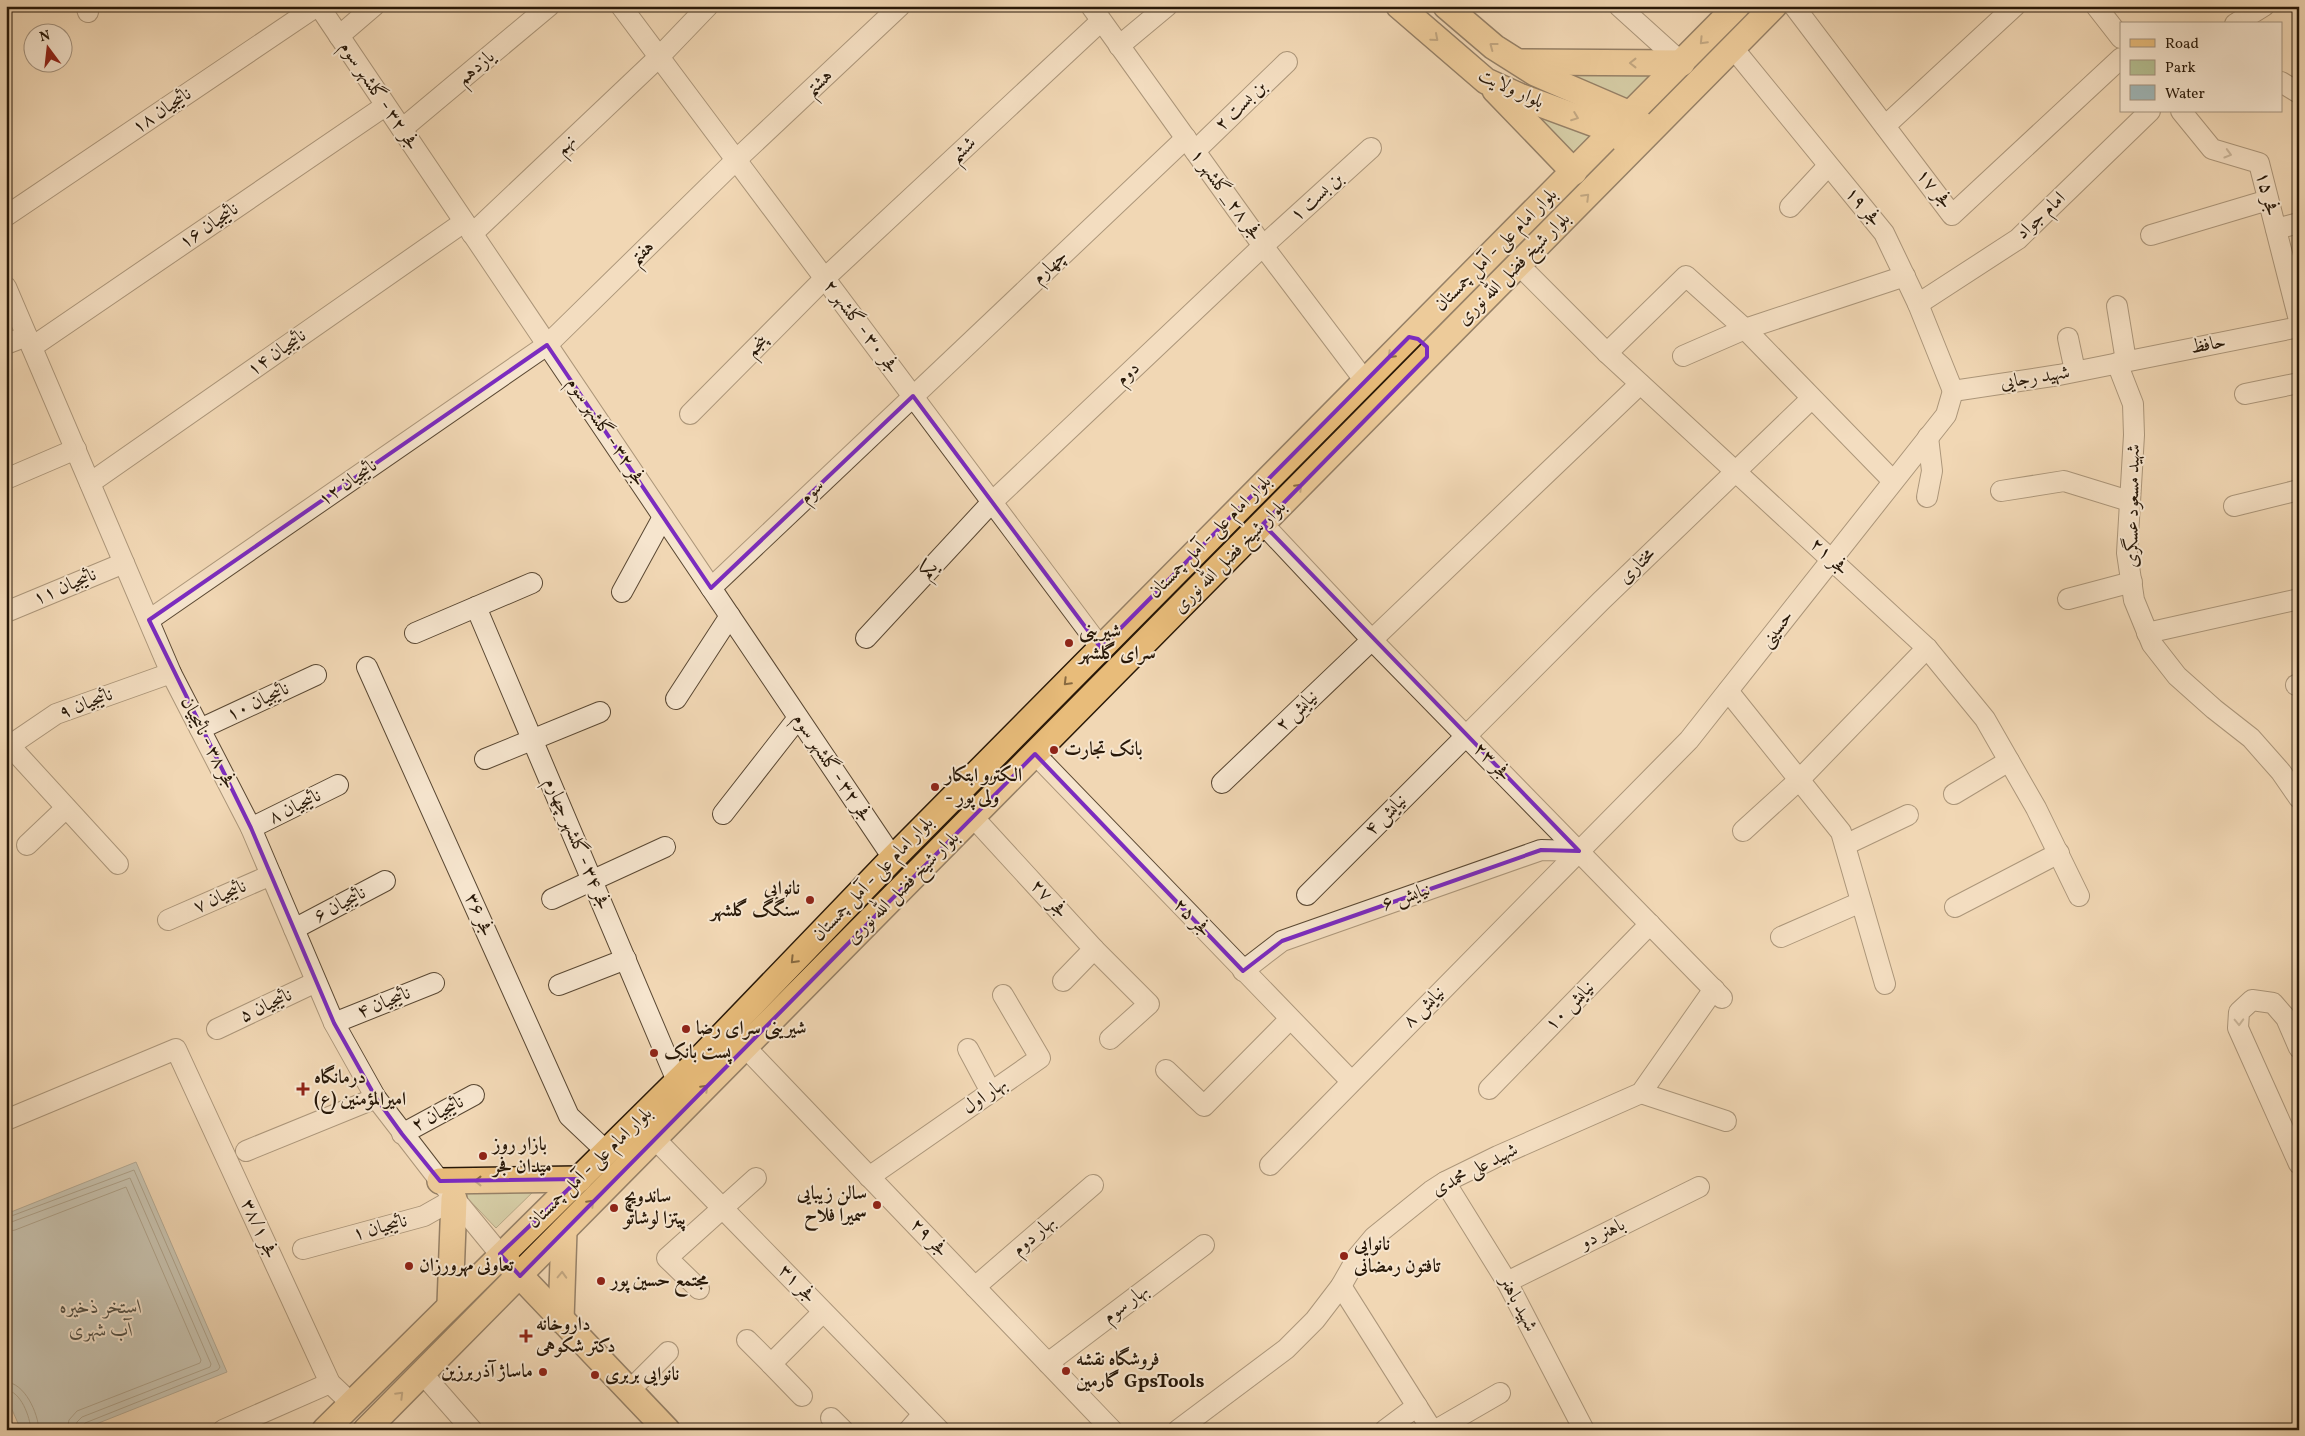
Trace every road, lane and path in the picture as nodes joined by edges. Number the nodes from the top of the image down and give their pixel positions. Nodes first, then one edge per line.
1 (318, 6) edge
2 (374, 6) edge
3 (550, 6) edge
4 (621, 6) edge
5 (708, 6) edge
6 (900, 6) edge
7 (1167, 6) edge
8 (1399, 6) edge
9 (1446, 6) edge
10 (1619, 6) edge
11 (1737, 6) edge
12 (1774, 6) edge
13 (1794, 6) edge
14 (2015, 6) edge
15 (2096, 6) edge
16 (2264, 6) edge
17 (1096, 14) edge
18 (2238, 22) edge
19 (339, 36) junction
20 (2120, 37) edge
21 (1119, 46) junction
22 (1733, 48) junction
23 (659, 57) junction
24 (2120, 59) edge
25 (1287, 62) dead end
26 (1682, 63) junction
27 (1526, 67) junction
28 (1486, 81) junction
29 (2282, 83) edge
30 (2299, 93) edge
31 (1519, 96) junction
32 (385, 106) junction
33 (2149, 112) edge
34 (2182, 112) edge
35 (1622, 123) junction
36 (1885, 126) junction
37 (402, 129) junction
38 (1642, 141) junction
39 (1190, 144) junction
40 (1371, 148) dead end
41 (736, 160) junction
42 (1828, 166) junction
43 (1574, 172) junction
44 (2268, 200) junction
45 (1790, 207) dead end
46 (6, 216) edge
47 (2299, 223) edge
48 (468, 228) junction
49 (2276, 229) junction
50 (2151, 235) dead end
51 (1263, 246) junction
52 (1519, 265) junction
53 (1905, 276) junction
54 (825, 278) junction
55 (6, 287) edge
56 (1452, 293) junction
57 (1918, 304) junction
58 (2117, 306) dead end
59 (1470, 314) junction
60 (2299, 320) edge
61 (2299, 327) edge
62 (1745, 329) junction
63 (1409, 336) junction
64 (2068, 338) dead end
65 (30, 342) junction
66 (6, 344) edge
67 (547, 345) junction
68 (1607, 353) junction
69 (1683, 356) dead end
70 (1427, 357) junction
71 (2121, 362) junction
72 (2075, 371) junction
73 (1365, 380) junction
74 (2299, 383) edge
75 (1640, 384) junction
76 (1953, 391) junction
77 (2244, 394) dead end
78 (913, 396) junction
79 (1811, 399) junction
80 (690, 414) dead end
81 (1928, 438) junction
82 (76, 449) junction
83 (1736, 471) junction
84 (6, 479) edge
85 (1893, 481) junction
86 (90, 483) junction
87 (2299, 490) edge
88 (2001, 491) dead end
89 (1926, 497) dead end
90 (992, 502) junction
91 (2129, 502) junction
92 (2234, 506) dead end
93 (663, 517) junction
94 (1263, 524) junction
95 (1832, 560) junction
96 (124, 562) junction
97 (2132, 582) junction
98 (532, 583) dead end
99 (711, 588) junction
100 (622, 592) dead end
101 (2068, 599) dead end
102 (2299, 599) edge
103 (476, 607) junction
104 (6, 612) edge
105 (730, 616) junction
106 (149, 620) junction
107 (415, 633) dead end
108 (2148, 634) junction
109 (866, 638) dead end
110 (1371, 639) junction
111 (1101, 648) junction
112 (1927, 648) junction
113 (367, 667) dead end
114 (171, 672) junction
115 (316, 675) dead end
116 (1728, 691) junction
117 (676, 699) dead end
118 (600, 712) dead end
119 (798, 718) junction
120 (200, 729) junction
121 (1466, 736) junction
122 (533, 741) junction
123 (8, 746) edge
124 (1035, 754) junction
125 (485, 759) dead end
126 (2010, 761) junction
127 (1799, 780) junction
128 (1222, 783) dead end
129 (338, 785) dead end
130 (1954, 794) dead end
131 (2299, 798) edge
132 (66, 808) junction
133 (723, 814) dead end
134 (1908, 815) dead end
135 (973, 817) junction
136 (251, 828) junction
137 (1743, 831) dead end
138 (27, 845) dead end
139 (1845, 845) junction
140 (665, 847) dead end
141 (1579, 851) junction
142 (2059, 853) junction
143 (893, 858) junction
144 (118, 864) dead end
145 (271, 875) junction
146 (385, 881) dead end
147 (592, 881) junction
148 (1307, 895) dead end
149 (2080, 896) dead end
150 (552, 899) dead end
151 (1861, 902) junction
152 (1955, 907) dead end
153 (168, 920) dead end
154 (1650, 924) junction
155 (294, 930) junction
156 (1781, 938) dead end
157 (1094, 949) junction
158 (626, 959) junction
159 (1243, 972) junction
160 (316, 982) junction
161 (1063, 982) dead end
162 (434, 984) dead end
163 (1885, 984) dead end
164 (559, 985) dead end
165 (1004, 994) dead end
166 (1290, 1019) junction
167 (334, 1023) junction
168 (216, 1029) dead end
169 (1110, 1039) dead end
170 (745, 1047) junction
171 (968, 1048) dead end
172 (2299, 1048) edge
173 (1166, 1070) dead end
174 (677, 1081) junction
175 (1351, 1081) junction
176 (1489, 1089) dead end
177 (991, 1092) junction
178 (1641, 1093) junction
179 (474, 1095) dead end
180 (376, 1098) junction
181 (6, 1120) edge
182 (1726, 1121) dead end
183 (402, 1134) junction
184 (655, 1139) junction
185 (246, 1151) dead end
186 (606, 1152) junction
187 (2299, 1164) edge
188 (1270, 1165) dead end
189 (869, 1176) junction
190 (756, 1178) dead end
191 (580, 1179) junction
192 (1445, 1182) junction
193 (1093, 1185) dead end
194 (1699, 1187) dead end
195 (447, 1190) junction
196 (722, 1208) junction
197 (564, 1231) junction
198 (1204, 1245) dead end
199 (303, 1249) dead end
200 (500, 1254) junction
201 (520, 1276) junction
202 (1507, 1282) junction
203 (1341, 1286) junction
204 (975, 1287) junction
205 (699, 1289) dead end
206 (450, 1304) junction
207 (824, 1312) junction
208 (561, 1320) junction
209 (747, 1340) dead end
210 (668, 1352) dead end
211 (1048, 1363) junction
212 (771, 1364) junction
213 (422, 1373) junction
214 (330, 1383) junction
215 (629, 1391) junction
216 (1500, 1393) dead end
217 (802, 1396) dead end
218 (351, 1403) junction
219 (1417, 1406) junction
220 (923, 1414) junction
221 (1202, 1422) edge
222 (223, 1430) edge
223 (325, 1430) edge
224 (366, 1430) edge
225 (472, 1430) edge
226 (667, 1430) edge
227 (909, 1430) edge
228 (939, 1430) edge
229 (1112, 1430) edge
230 (1178, 1430) edge
231 (1385, 1430) edge
232 (1432, 1430) edge
233 (1436, 1430) edge
234 (1584, 1430) edge

1 - 19 street, فجر ۳۲ - گلشهر سوم
1 - 46 street, نائیجیان ۱۸
2 - 19 street
3 - 37 street, یازدهم
4 - 23 street, فجر ۳۰ - گلشهر ۲
5 - 23 street, نهم
6 - 41 street, هشتم
7 - 21 street
8 -> 28 main road, بلوار ولایت
27 -> 9 main road, بلوار ولایت
10 - 26 street
11 -> 26 main road, بلوار امام علی - آمل چمستان
12 - 22 main road, بلوار شیخ فضل الله نوری
13 - 36 street, فجر ۱۷
14 - 36 street
15 - 20 street
16 - 18 street
17 - 21 street, فجر ۲۸_گلشهر ۱
17 - 54 street, ششم
19 - 32 street, فجر ۳۲ - گلشهر سوم
21 - 39 street, فجر ۲۸_گلشهر ۱
22 - 38 main road, بلوار شیخ فضل الله نوری
22 - 42 street, فجر ۱۹
23 - 41 street, فجر ۳۰ - گلشهر ۲
23 - 48 street, نهم
24 - 36 street, فجر ۱۷
25 - 39 street, بن بست ۲
26 -> 27 main road
26 - 35 main road, بلوار امام علی - آمل چمستان
27 - 31 main road
27 - 35 main road, بلوار ولایت
28 - 31 main road, بلوار ولایت
28 - 43 main road
29 - 30 street
31 -> 35 main road, بلوار ولایت
32 - 37 street, فجر ۳۲ - گلشهر سوم
32 - 65 street, نائیجیان ۱۶
33 - 57 street, امام جواد
34 -> 44 street, فجر ۱۵
35 - 38 main road
35 - 43 main road, بلوار امام علی - آمل چمستان
37 - 48 street, فجر ۳۲ - گلشهر سوم
52 -> 38 main road, بلوار شیخ فضل الله نوری
39 - 51 street, فجر ۲۸_گلشهر ۱
39 - 78 street, چهارم
40 - 51 street, بن بست ۱
41 - 54 street, فجر ۳۰ - گلشهر ۲
41 - 67 street, هفتم
42 - 45 street
42 - 53 street, فجر ۱۹
43 - 56 main road, بلوار امام علی - آمل چمستان
44 - 49 street, فجر ۱۵
44 - 50 street
47 - 49 street
48 - 67 street, فجر ۳۲ - گلشهر سوم
48 - 86 street, نائیجیان ۱۴
49 - 60 street, فجر ۱۵
51 - 73 street, فجر ۲۸_گلشهر ۱
51 - 90 street, دوم
52 - 59 main road, بلوار شیخ فضل الله نوری
52 - 68 street, فجر ۲۱
53 - 57 street, فجر ۱۹
53 - 62 street
54 - 78 street, فجر ۳۰ - گلشهر ۲
54 - 80 street, پنجم
55 - 65 street, فجر ۳۸ - نائیجیان
56 - 59 main road
56 - 63 main road, بلوار امام علی - آمل چمستان
57 - 76 street, فجر ۱۹
58 - 71 street, شهید مسعود عسگری
59 - 70 main road, بلوار شیخ فضل الله نوری
61 - 71 street, حافظ
62 - 68 street
62 - 69 street
62 - 79 street
63 - 70 main road
63 -> 73 main road, بلوار امام علی - آمل چمستان
64 - 72 street
65 - 66 street, نائیجیان ۱۶
65 - 82 street, فجر ۳۸ - نائیجیان
67 - 93 street, فجر ۳۲ - گلشهر سوم
67 - 106 street, نائیجیان ۱۲
68 - 75 street, فجر ۲۱
94 -> 70 main road, بلوار شیخ فضل الله نوری
71 - 72 street, شهید رجایی
71 - 91 street, شهید مسعود عسگری
72 - 76 street, شهید رجایی
73 - 111 main road, بلوار امام علی - آمل چمستان
74 - 77 street
75 - 83 street, فجر ۲۱
75 - 110 street, نیایش ۲
76 - 81 street, حسینی
78 - 90 street, فجر ۳۰ - گلشهر ۲
78 - 99 street, سوم
79 - 83 street, مختاری
79 - 85 street
81 - 85 street, حسینی
81 - 89 street
82 - 84 street
82 - 86 street, فجر ۳۸ - نائیجیان
83 - 95 street, فجر ۲۱
83 - 121 street, مختاری
85 - 95 street, حسینی
86 - 96 street, فجر ۳۸ - نائیجیان
87 - 92 street
88 - 91 street
90 - 109 street, یکم
90 - 111 street, فجر ۳۰ - گلشهر ۲
91 - 97 street, شهید مسعود عسگری
93 - 99 street, فجر ۳۲ - گلشهر سوم
93 - 100 street
94 - 110 street, فجر ۲۳
94 - 124 main road, بلوار شیخ فضل الله نوری
95 - 112 street, فجر ۲۱
95 - 116 street, حسینی
96 - 104 street, نائیجیان ۱۱
96 - 106 street, فجر ۳۸ - نائیجیان
97 - 101 street
97 - 108 street, شهید مسعود عسگری
98 - 103 street
99 - 105 street, فجر ۳۲ - گلشهر سوم
102 - 108 street
103 - 107 street
103 - 122 street, فجر ۳۴ - گلشهر چهارم
105 - 117 street
105 - 119 street, فجر ۳۲ - گلشهر سوم
106 - 114 street, فجر ۳۸ - نائیجیان
108 - 131 street, شهید مسعود عسگری
110 - 121 street, فجر ۲۳
110 - 128 street, نیایش ۲
111 -> 143 main road, بلوار امام علی - آمل چمستان
112 - 126 street, فجر ۲۱
112 - 127 street
113 - 186 street, فجر ۳۶
114 - 120 street, فجر ۳۸ - نائیجیان
114 - 123 street, نائیجیان ۹
115 - 120 street, نائیجیان ۱۰
116 - 127 street
116 - 141 street, حسینی
118 - 122 street
119 - 133 street
119 - 143 street, فجر ۳۲ - گلشهر سوم
120 - 136 street, فجر ۳۸ - نائیجیان
121 - 141 street, فجر ۲۳
121 - 148 street, نیایش ۴
122 - 125 street
122 - 147 street, فجر ۳۴ - گلشهر چهارم
123 - 132 street
124 - 135 main road, بلوار شیخ فضل الله نوری
124 - 159 street, فجر ۲۵
126 - 130 street
126 - 142 street, فجر ۲۱
127 - 137 street
127 - 139 street
129 - 136 street, نائیجیان ۸
132 - 138 street
132 - 144 street
134 - 139 street
135 - 157 street, فجر ۲۷
135 - 170 main road, بلوار شیخ فضل الله نوری
136 - 145 street, فجر ۳۸ - نائیجیان
139 - 151 street
140 - 147 street
141 - 154 street, فجر ۲۳
141 - 159 street, نیایش ۶
141 - 175 street, نیایش ۸
142 - 149 street, فجر ۲۱
142 - 152 street
143 -> 174 main road, بلوار امام علی - آمل چمستان
145 - 153 street, نائیجیان ۷
145 - 155 street, فجر ۳۸ - نائیجیان
146 - 155 street, نائیجیان ۶
147 - 150 street
147 - 158 street, فجر ۳۴ - گلشهر چهارم
151 - 156 street
151 - 163 street
154 - 176 street, نیایش ۱۰
154 - 178 street, فجر ۲۳
155 - 160 street, فجر ۳۸ - نائیجیان
157 - 161 street
157 - 169 street, فجر ۲۷
158 - 164 street
158 - 174 street, فجر ۳۴ - گلشهر چهارم
159 - 166 street, فجر ۲۵
160 - 167 street, فجر ۳۸ - نائیجیان
160 - 168 street, نائیجیان ۵
162 - 167 street, نائیجیان ۴
165 - 177 street, بهار اول
166 - 173 street
166 - 175 street, فجر ۲۵
167 - 180 street, فجر ۳۸ - نائیجیان
184 -> 170 main road, بلوار شیخ فضل الله نوری
170 - 189 street, فجر ۲۹
171 - 177 street
172 -> 187 street
174 - 186 main road, بلوار امام علی - آمل چمستان
175 - 188 street, نیایش ۸
177 - 189 street, بهار اول
178 - 182 street
178 - 192 street, شهید علی محمدی
179 - 183 street, نائیجیان ۲
180 - 183 street, فجر ۳۸ - نائیجیان
180 - 185 street
181 - 214 street, فجر ۳۸/۱
183 - 195 street, فجر ۳۸ - نائیجیان
184 - 196 street, فجر ۳۱
197 -> 184 main road, بلوار شیخ فضل الله نوری
186 - 191 main road, بلوار امام علی - آمل چمستان
189 - 204 street, فجر ۲۹
190 - 196 street
191 -> 195 main road
191 - 200 main road, بلوار امام علی - آمل چمستان
192 - 202 street, شهید باهنر
192 - 203 street, شهید علی محمدی
193 - 204 street, بهار دوم
194 - 202 street, باهنر دو
195 - 199 street, نائیجیان ۱
195 - 200 street, فجر ۳۸ - نائیجیان
195 - 206 main road
196 - 205 street
196 - 207 street, فجر ۳۱
197 - 201 main road, بلوار شیخ فضل الله نوری
208 -> 197 main road
198 - 211 street, بهار سوم
200 - 201 main road
200 - 206 main road, بلوار امام علی - آمل چمستان
201 - 208 main road
201 - 213 main road, بلوار شیخ فضل الله نوری
202 - 234 street, شهید باهنر
203 - 219 street
203 - 221 street, شهید علی محمدی
204 - 211 street, فجر ۲۹
206 - 218 main road, بلوار امام علی - آمل چمستان
207 - 212 street
207 - 220 street, فجر ۳۱
208 - 215 main road
209 - 212 street
210 - 215 street
211 - 229 street, فجر ۲۹
212 - 217 street
224 -> 213 main road
213 - 225 street
214 - 218 street, فجر ۳۸/۱
214 - 222 street
215 - 226 main road
216 - 233 street
218 - 223 main road, بلوار امام علی - آمل چمستان
219 - 231 street
219 - 232 street
220 - 227 street
220 - 228 street, فجر ۳۱
221 - 230 street, شهید علی محمدی

